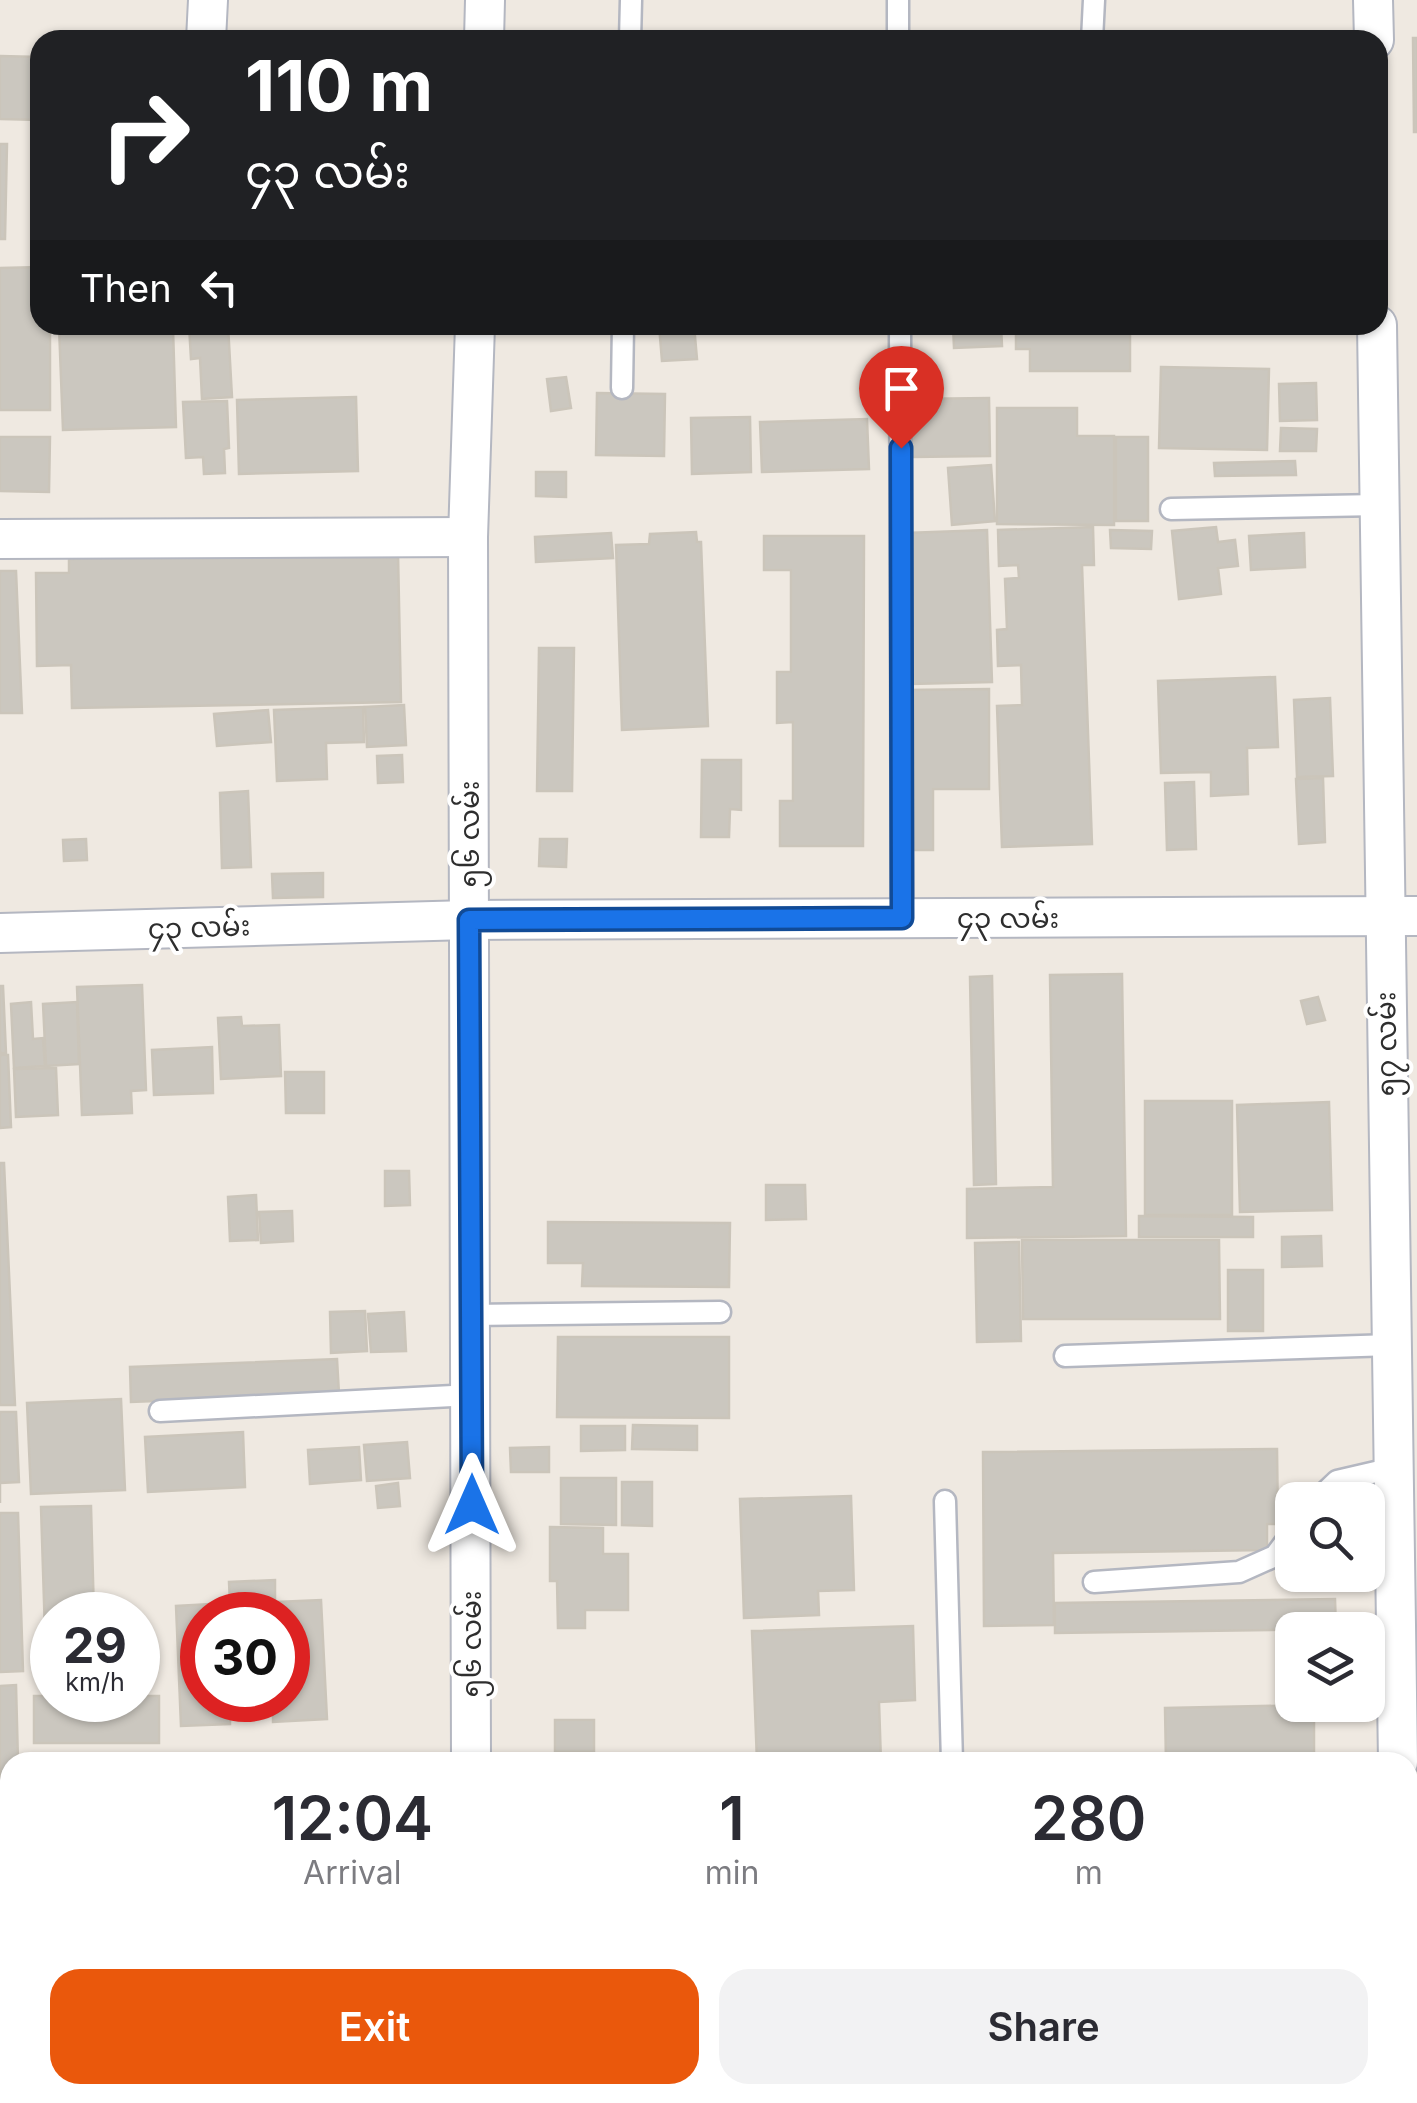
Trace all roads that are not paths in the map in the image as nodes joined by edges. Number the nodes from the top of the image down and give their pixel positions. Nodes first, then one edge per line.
1 (208, 0) edge
2 (485, 0) edge
3 (631, 0) edge
4 (898, 0) edge
5 (1094, 0) edge
6 (1374, 0) edge
7 (206, 30) edge
8 (484, 30) edge
9 (630, 30) edge
10 (898, 30) edge
11 (1092, 30) edge
12 (1374, 30) edge
13 (475, 335) edge
14 (624, 335) edge
15 (900, 335) edge
16 (1377, 335) edge
17 (622, 388) dead end
18 (1379, 505) junction
19 (1171, 508) dead end
20 (468, 537) junction
21 (0, 538) edge
22 (1400, 917) edge
23 (902, 918) junction
24 (469, 920) junction
25 (0, 933) edge
26 (720, 1312) dead end
27 (471, 1315) junction
28 (1391, 1345) junction
29 (1065, 1356) dead end
30 (472, 1395) junction
31 (160, 1411) dead end
32 (1393, 1468) junction
33 (1336, 1482) edge
34 (946, 1501) dead end
35 (1275, 1555) edge
36 (1094, 1582) dead end
37 (470, 1752) edge
38 (952, 1752) edge
39 (1398, 1752) edge

1 - 7 street
2 - 8 street
3 - 9 lane
4 - 10 lane
5 - 11 lane
6 - 12 street
13 - 20 street, ၅၆ လမ်း
14 - 17 lane
15 - 23 lane
16 - 18 street, ၅၇ လမ်း
18 - 19 lane
18 - 22 street, ၅၇ လမ်း
20 - 21 street
20 - 24 street, ၅၆ လမ်း
22 - 23 street, ၄၃ လမ်း
22 - 28 street, ၅၇ လမ်း
23 - 24 street, ၄၃ လမ်း
24 - 25 street, ၄၃ လမ်း
24 - 27 street, ၅၆ လမ်း
26 - 27 lane
27 - 30 street, ၅၆ လမ်း
28 - 29 lane
28 - 32 street, ၅၇ လမ်း
30 - 31 lane
30 - 37 street, ၅၆ လမ်း
32 - 33 lane
32 - 39 street, ၅၇ လမ်း
34 - 38 lane
35 - 36 lane

